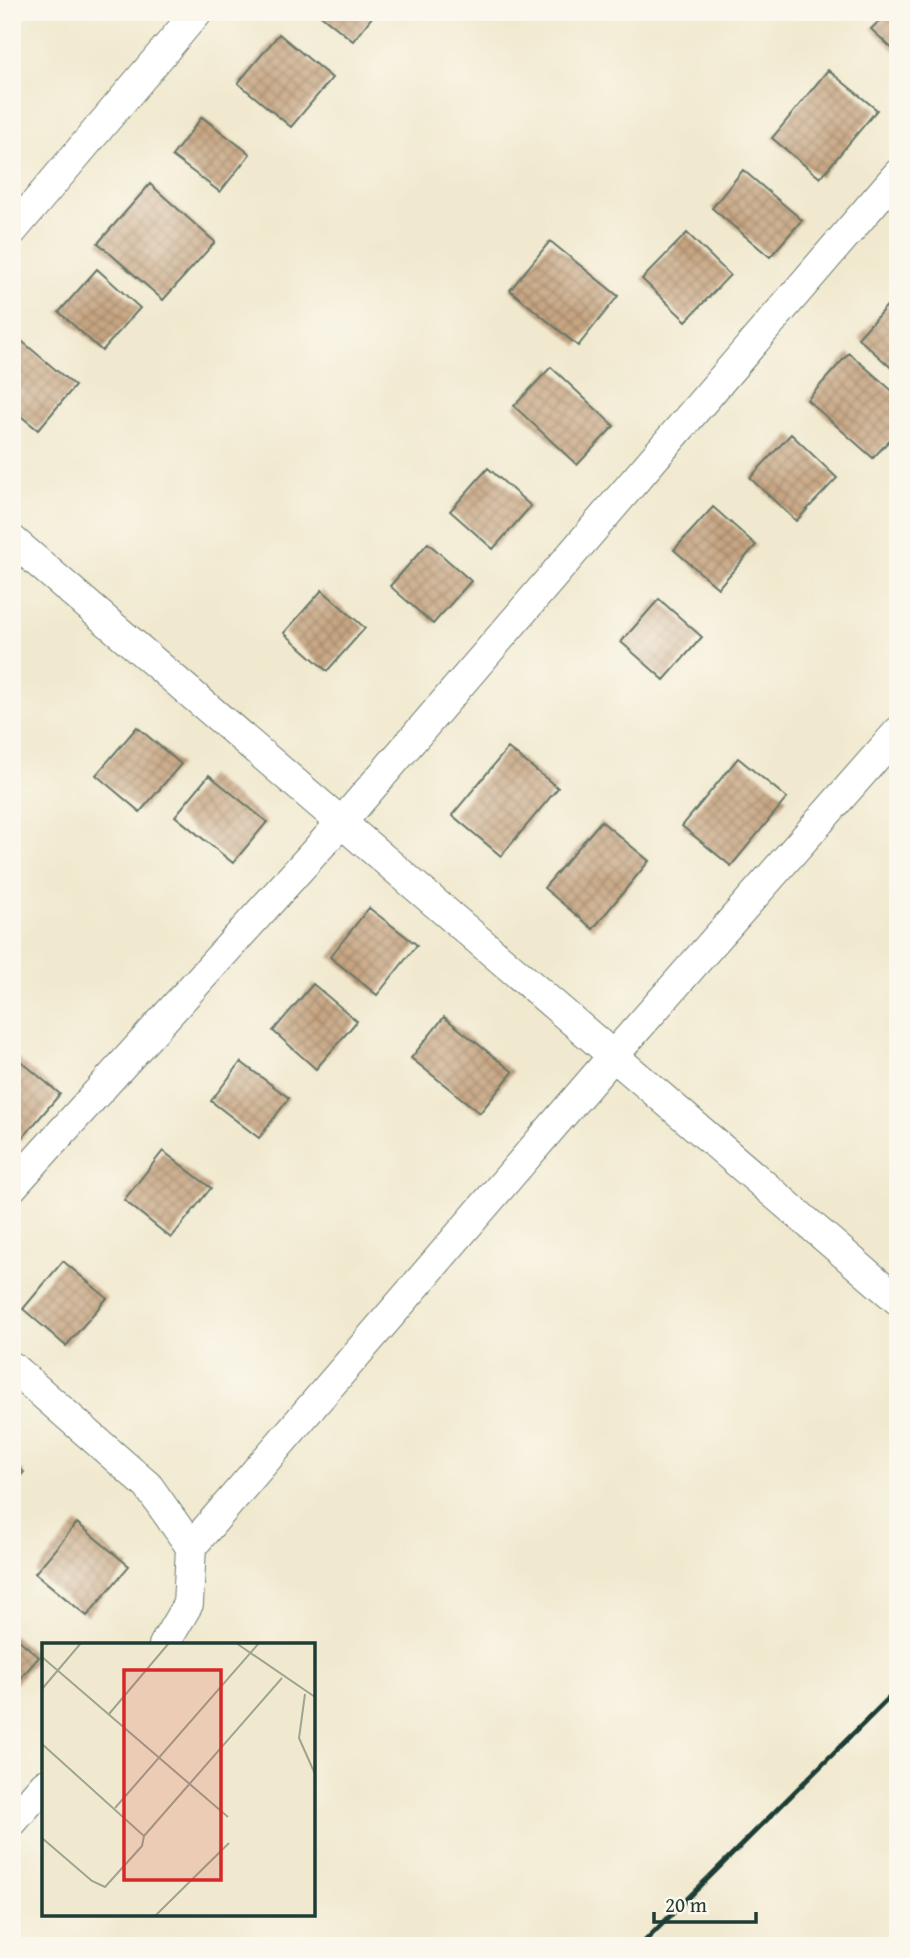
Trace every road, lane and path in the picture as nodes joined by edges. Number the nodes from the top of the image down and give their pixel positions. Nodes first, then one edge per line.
1 (197, 12) edge
2 (898, 174) edge
3 (12, 231) edge
4 (12, 540) edge
5 (898, 732) edge
6 (341, 823) junction
7 (613, 1056) junction
8 (12, 1187) edge
9 (898, 1300) edge
10 (12, 1367) edge
11 (191, 1547) junction
12 (165, 1643) edge
13 (42, 1787) edge
14 (12, 1822) edge

1 - 3 street
2 - 6 street
4 - 6 street
5 - 7 street
6 - 7 street
6 - 8 street
7 - 9 street
7 - 11 street
10 - 11 street
11 - 12 street
13 - 14 street

